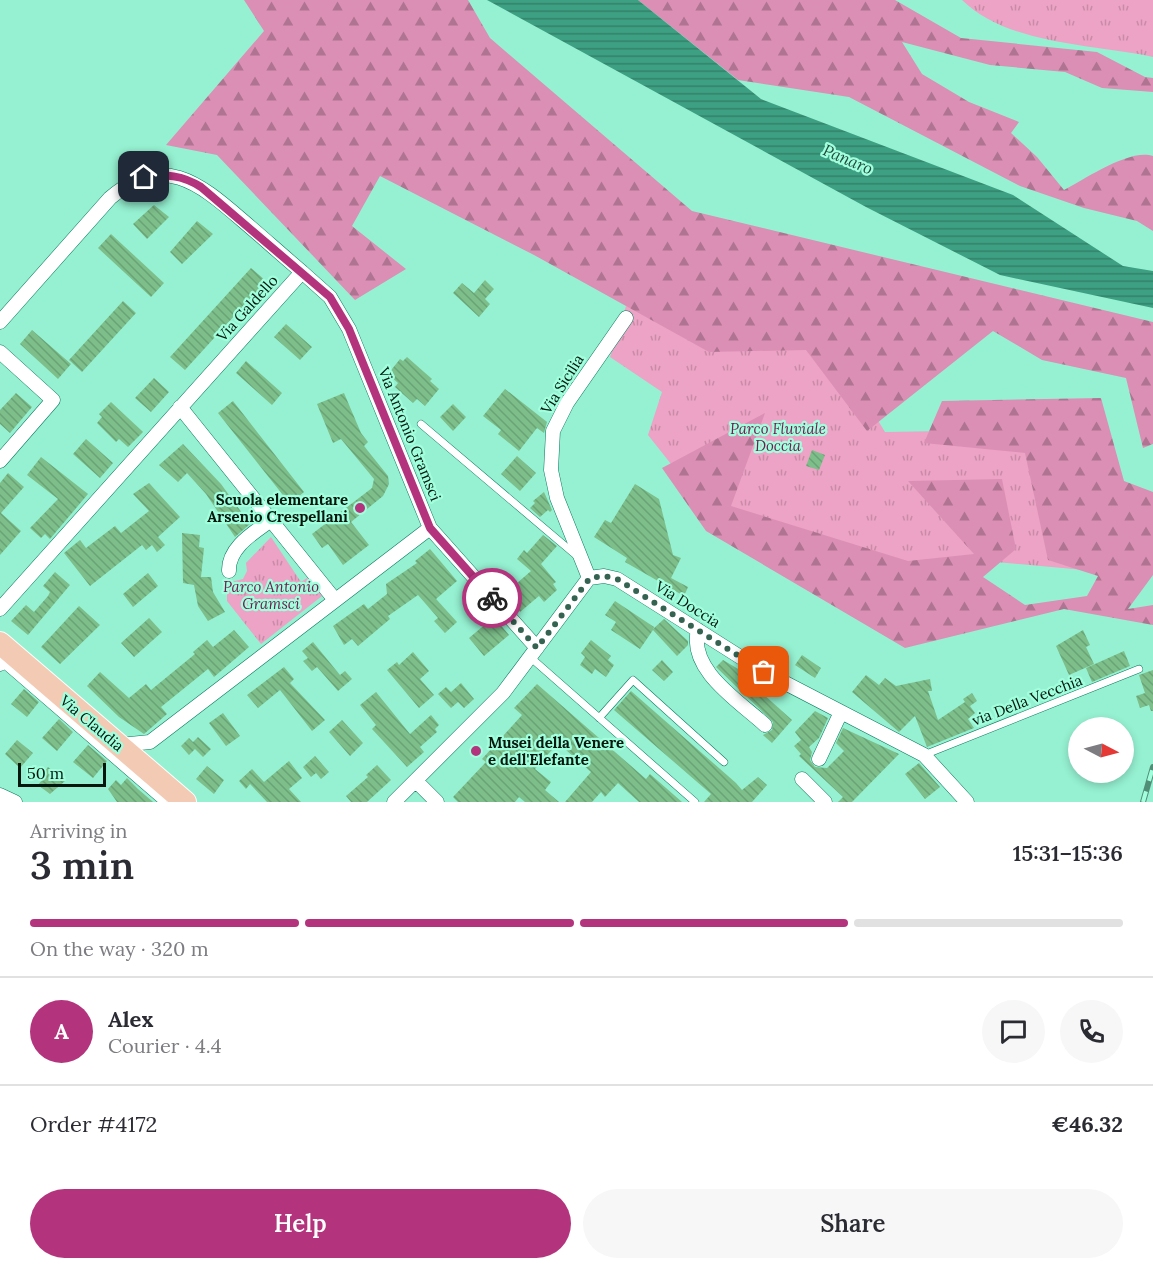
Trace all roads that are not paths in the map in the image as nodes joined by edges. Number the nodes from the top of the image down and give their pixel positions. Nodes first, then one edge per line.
1 (302, 272) junction
2 (626, 318) dead end
3 (0, 322) edge
4 (0, 352) edge
5 (180, 407) junction
6 (422, 424) dead end
7 (3, 452) edge
8 (271, 520) junction
9 (430, 528) junction
10 (584, 562) junction
11 (229, 571) dead end
12 (590, 578) junction
13 (335, 600) junction
14 (0, 609) edge
15 (698, 630) junction
16 (533, 652) junction
17 (2, 656) edge
18 (1140, 669) dead end
19 (841, 711) junction
20 (599, 718) junction
21 (765, 725) dead end
22 (150, 742) junction
23 (117, 745) junction
24 (924, 755) junction
25 (819, 759) dead end
26 (724, 762) dead end
27 (144, 767) junction
28 (802, 779) dead end
29 (416, 781) junction
30 (0, 795) edge
31 (15, 802) edge
32 (163, 802) edge
33 (185, 802) edge
34 (394, 802) edge
35 (437, 802) edge
36 (695, 802) edge
37 (825, 802) edge
38 (967, 802) edge

1 - 3 street, Via Galdello
1 - 5 street, Via Galdello
1 - 9 street, Via Antonio Gramsci
2 - 10 street, Via Sicilia
4 - 7 street
5 - 8 street
5 - 14 street, Via Galdello
6 - 10 lane
8 - 11 street
8 - 13 street
9 - 13 street
9 - 16 street, Via Antonio Gramsci
10 - 12 street, Via Sicilia
12 - 15 street, Via Doccia
12 - 16 street
13 - 22 street
15 - 19 street, Via Doccia
15 - 21 street
16 - 20 lane
16 - 29 street
17 - 23 main road, Via Claudia
17 - 32 lane
18 - 24 lane, via Della Vecchia
19 - 24 street, Via Doccia
19 - 25 street
20 - 26 lane
20 - 36 lane
22 - 23 street
22 - 27 street
23 - 27 main road, Via Claudia
24 - 38 street, Via Doccia
27 - 33 main road, Via Claudia
28 - 37 street
29 - 34 street
29 - 35 street
30 - 31 street

